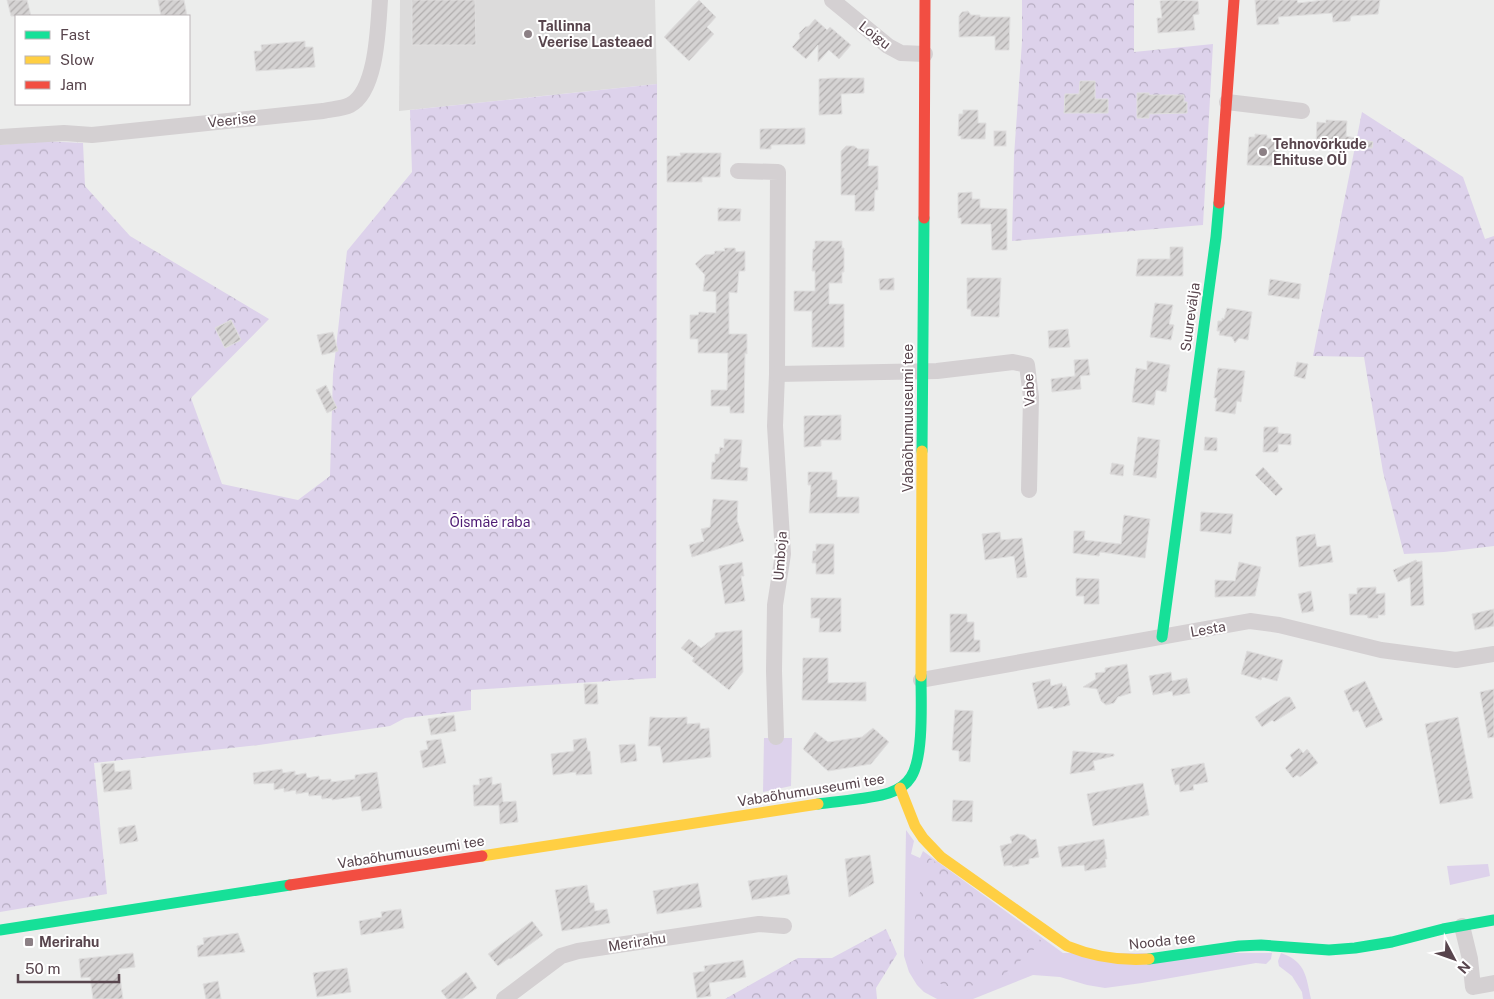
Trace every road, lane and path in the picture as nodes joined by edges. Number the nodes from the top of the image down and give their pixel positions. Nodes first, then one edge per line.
1 (380, 0) edge
2 (832, 0) edge
3 (925, 0) edge
4 (1234, 0) edge
5 (925, 54) junction
6 (1227, 102) junction
7 (1302, 110) dead end
8 (0, 137) edge
9 (738, 171) dead end
10 (923, 372) junction
11 (777, 374) junction
12 (1029, 490) dead end
13 (1162, 637) junction
14 (1494, 654) edge
15 (921, 680) junction
16 (776, 737) dead end
17 (900, 788) junction
18 (1494, 920) edge
19 (784, 926) dead end
20 (1462, 926) junction
21 (0, 930) edge
22 (1494, 983) edge
23 (504, 999) edge

1 - 8 street, Veerise
2 - 5 street, Loigu
3 - 5 street, Vabaõhumuuseumi tee
4 - 6 street, Suurevälja
5 - 10 street, Vabaõhumuuseumi tee
6 - 7 street
6 - 13 street, Suurevälja
9 - 11 street, Umboja
10 - 11 street
10 - 12 street, Vabe
10 - 15 street, Vabaõhumuuseumi tee
11 - 16 street, Umboja
13 - 14 street, Lesta
13 - 15 street, Lesta
15 - 17 street, Vabaõhumuuseumi tee
17 - 20 street, Nooda tee
17 - 21 street, Vabaõhumuuseumi tee
18 - 20 street, Nooda tee
19 - 23 street, Merirahu
20 - 22 street

